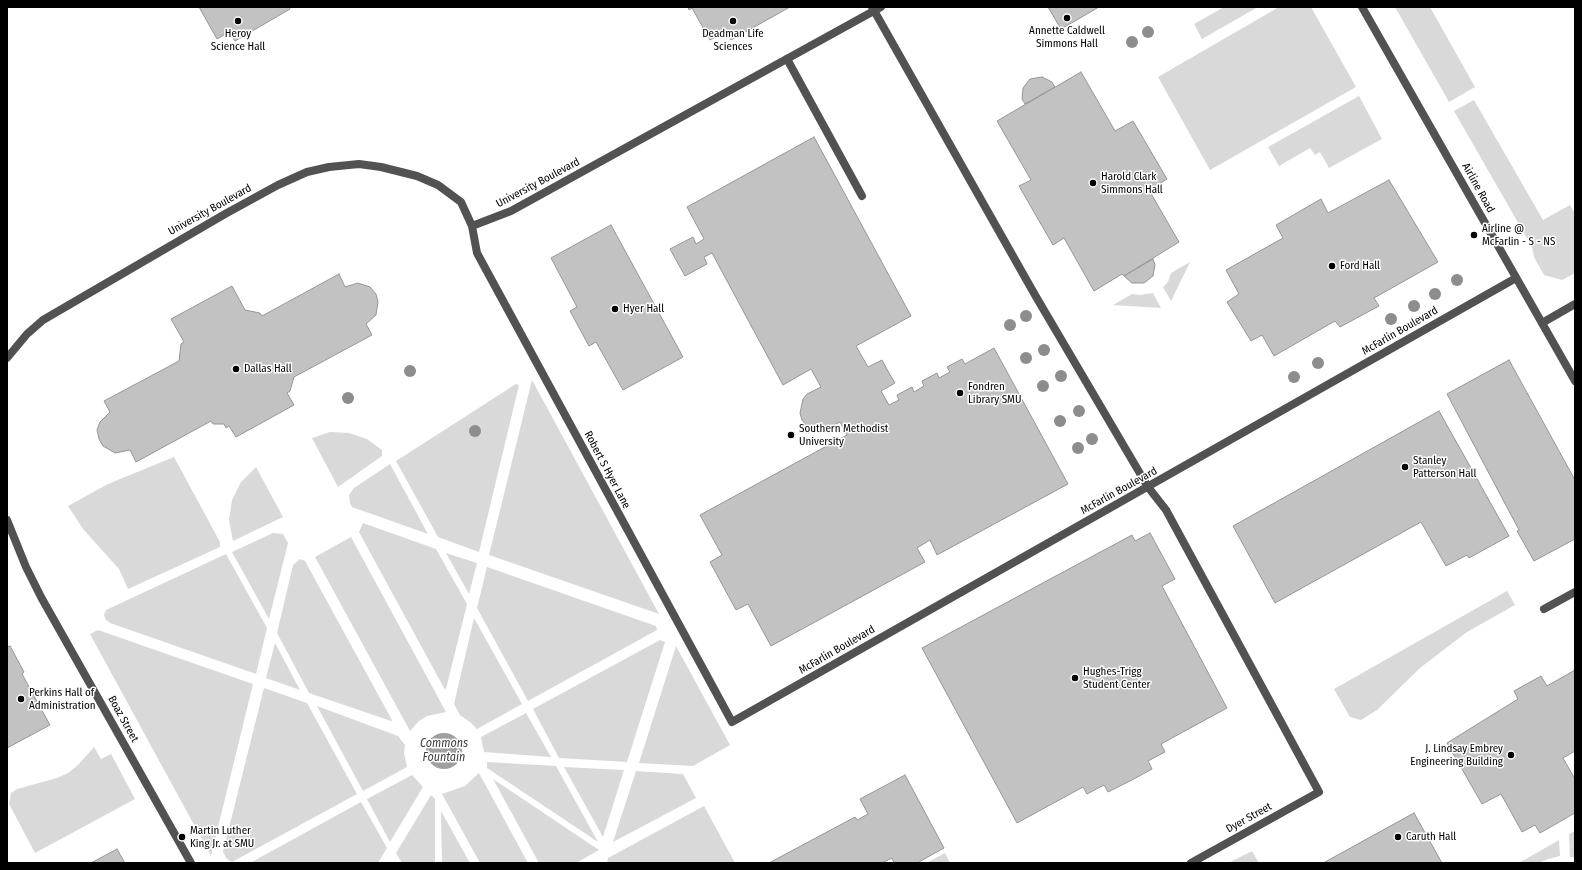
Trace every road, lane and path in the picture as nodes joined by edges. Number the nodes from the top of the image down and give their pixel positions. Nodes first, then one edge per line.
1 (1362, 7) edge
2 (875, 8) edge
3 (787, 60) junction
4 (862, 196) dead end
5 (472, 226) junction
6 (1516, 278) junction
7 (1575, 304) edge
8 (1542, 323) junction
9 (7, 358) edge
10 (1575, 381) edge
11 (1148, 487) junction
12 (7, 520) edge
13 (1575, 592) edge
14 (1544, 609) dead end
15 (732, 722) joint
16 (191, 863) edge
17 (1191, 863) edge

1 - 6 street, Airline Road
2 - 3 street, University Boulevard
2 - 11 street
3 - 4 street
3 - 5 street, University Boulevard
5 - 9 street, University Boulevard
5 - 15 street, Robert S Hyer Lane
6 - 8 street, Airline Road
6 - 11 street, McFarlin Boulevard
7 - 8 street
8 - 10 street, Airline Road
11 - 15 street, McFarlin Boulevard
11 - 17 street, Dyer Street
12 - 16 street, Boaz Street
13 - 14 street

